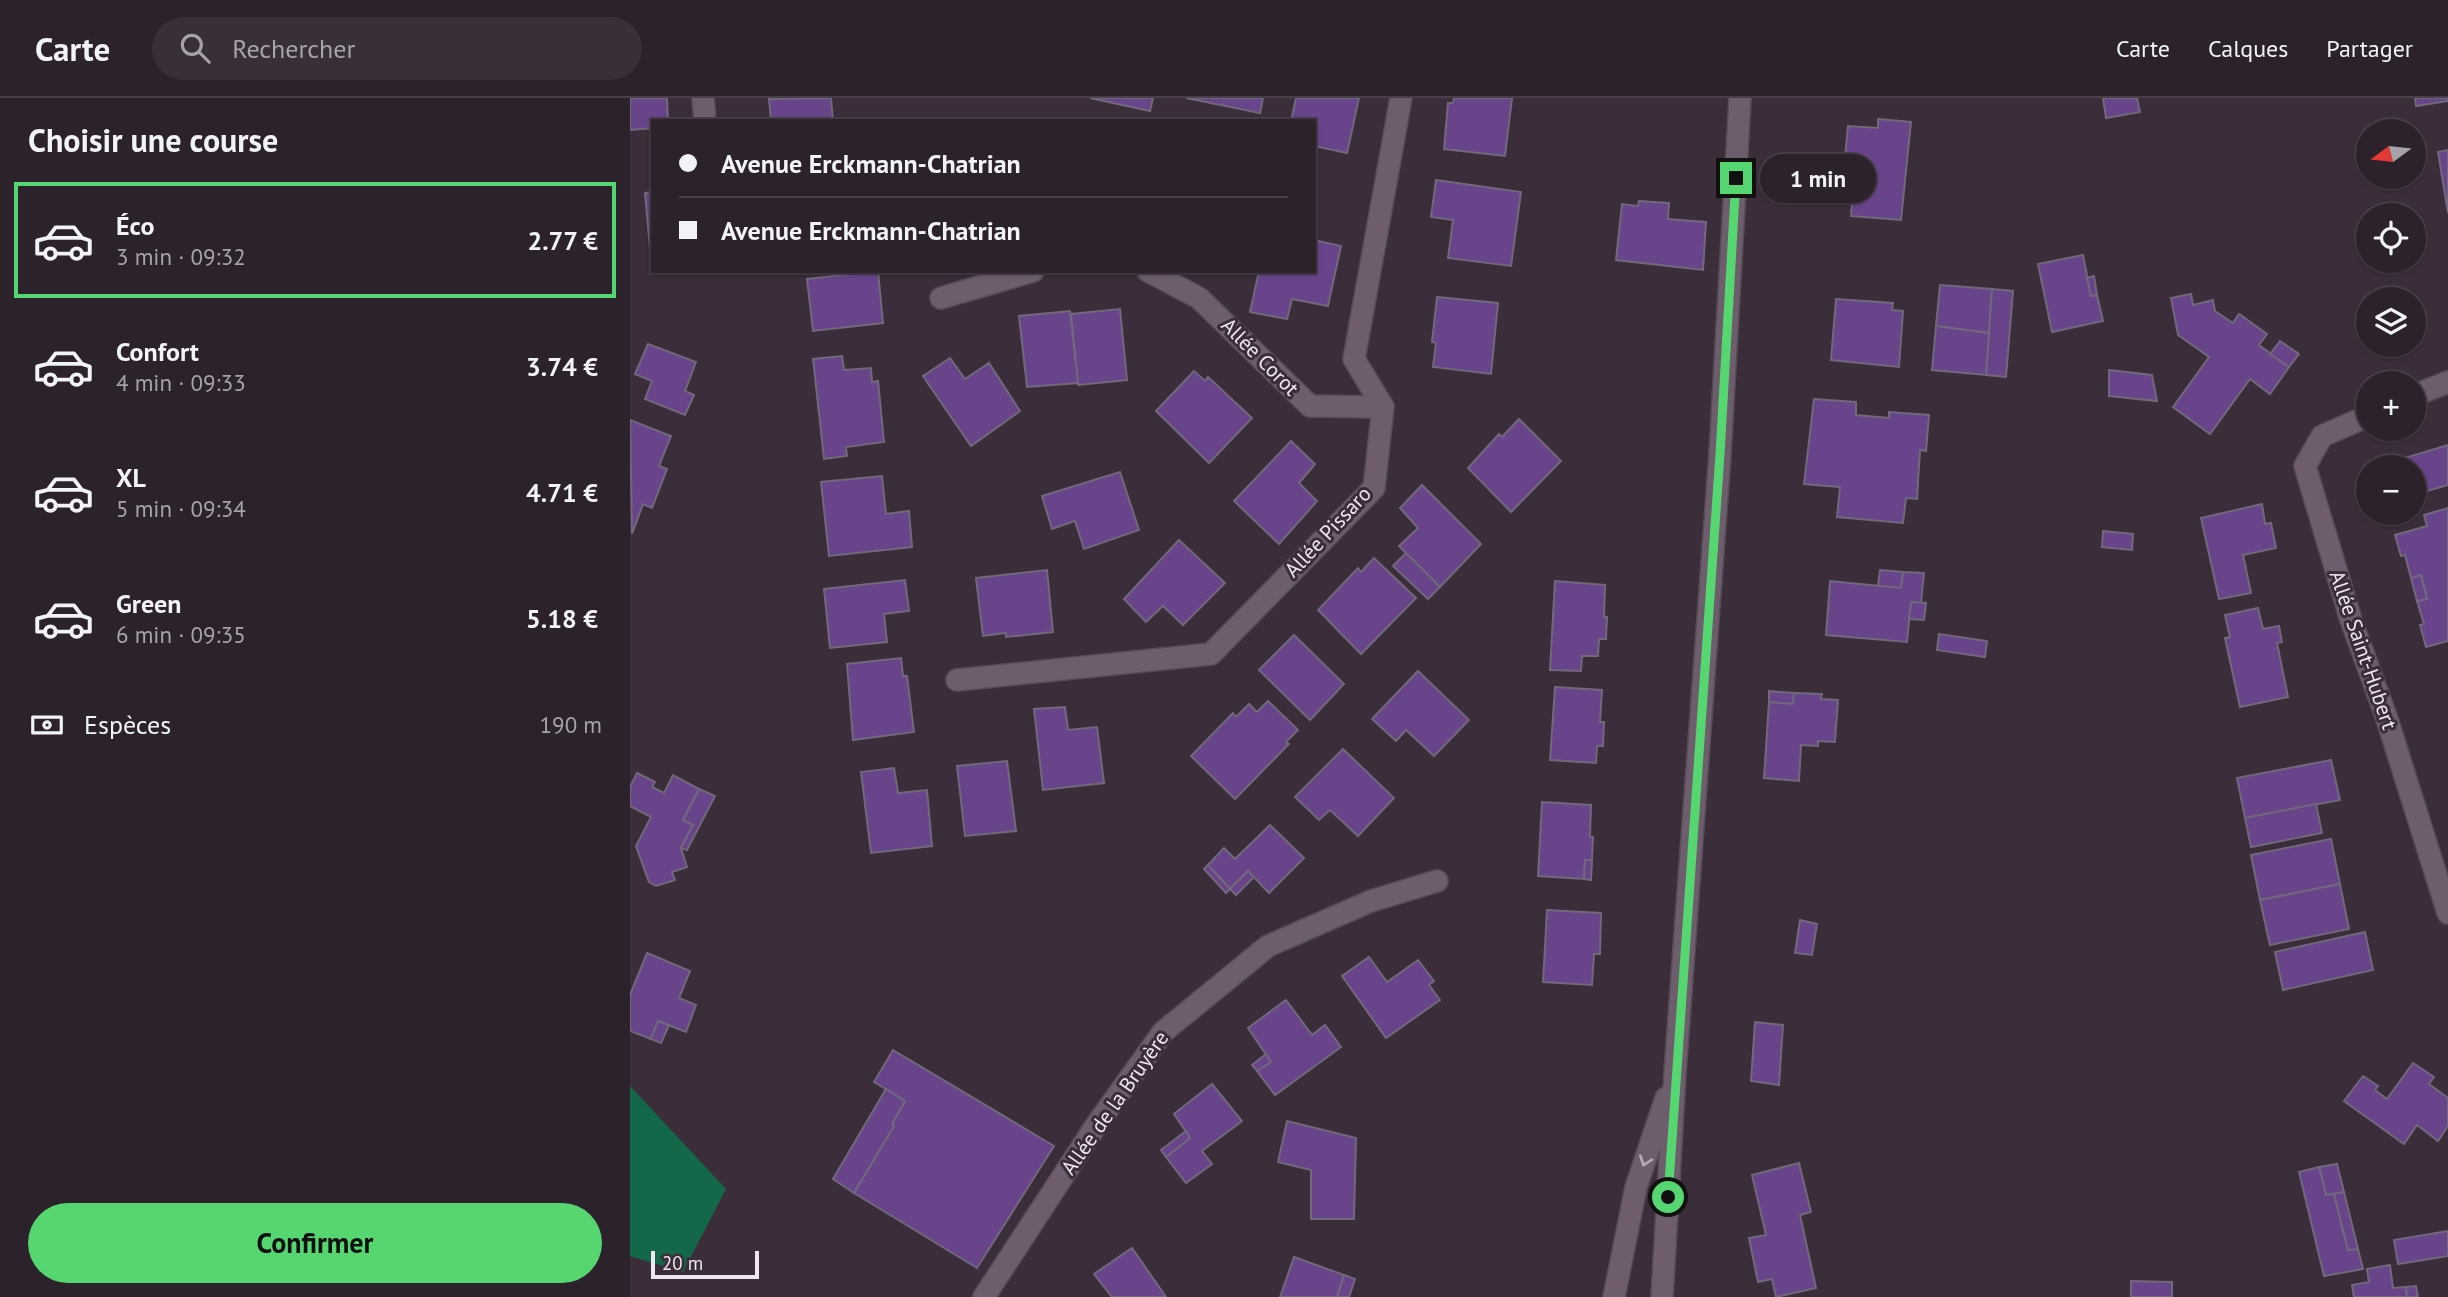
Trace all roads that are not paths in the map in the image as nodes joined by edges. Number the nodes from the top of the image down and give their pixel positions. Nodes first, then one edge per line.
1 (703, 98) edge
2 (1401, 98) edge
3 (1740, 98) edge
4 (705, 119) edge
5 (1026, 273) edge
6 (1152, 273) edge
7 (941, 298) dead end
8 (2448, 382) edge
9 (2426, 391) edge
10 (1383, 407) junction
11 (2356, 421) edge
12 (957, 680) dead end
13 (1437, 881) dead end
14 (2448, 913) edge
15 (1675, 1073) junction
16 (984, 1297) edge
17 (1614, 1297) edge
18 (1662, 1297) edge

1 - 4 street
2 - 10 street
3 - 15 street
5 - 7 street
6 - 10 street, Allée Corot
8 - 9 street
10 - 12 street, Allée Pissaro
11 - 14 street, Allée Saint-Hubert
13 - 16 street, Allée de la Bruyère
15 -> 17 street
15 - 18 street

